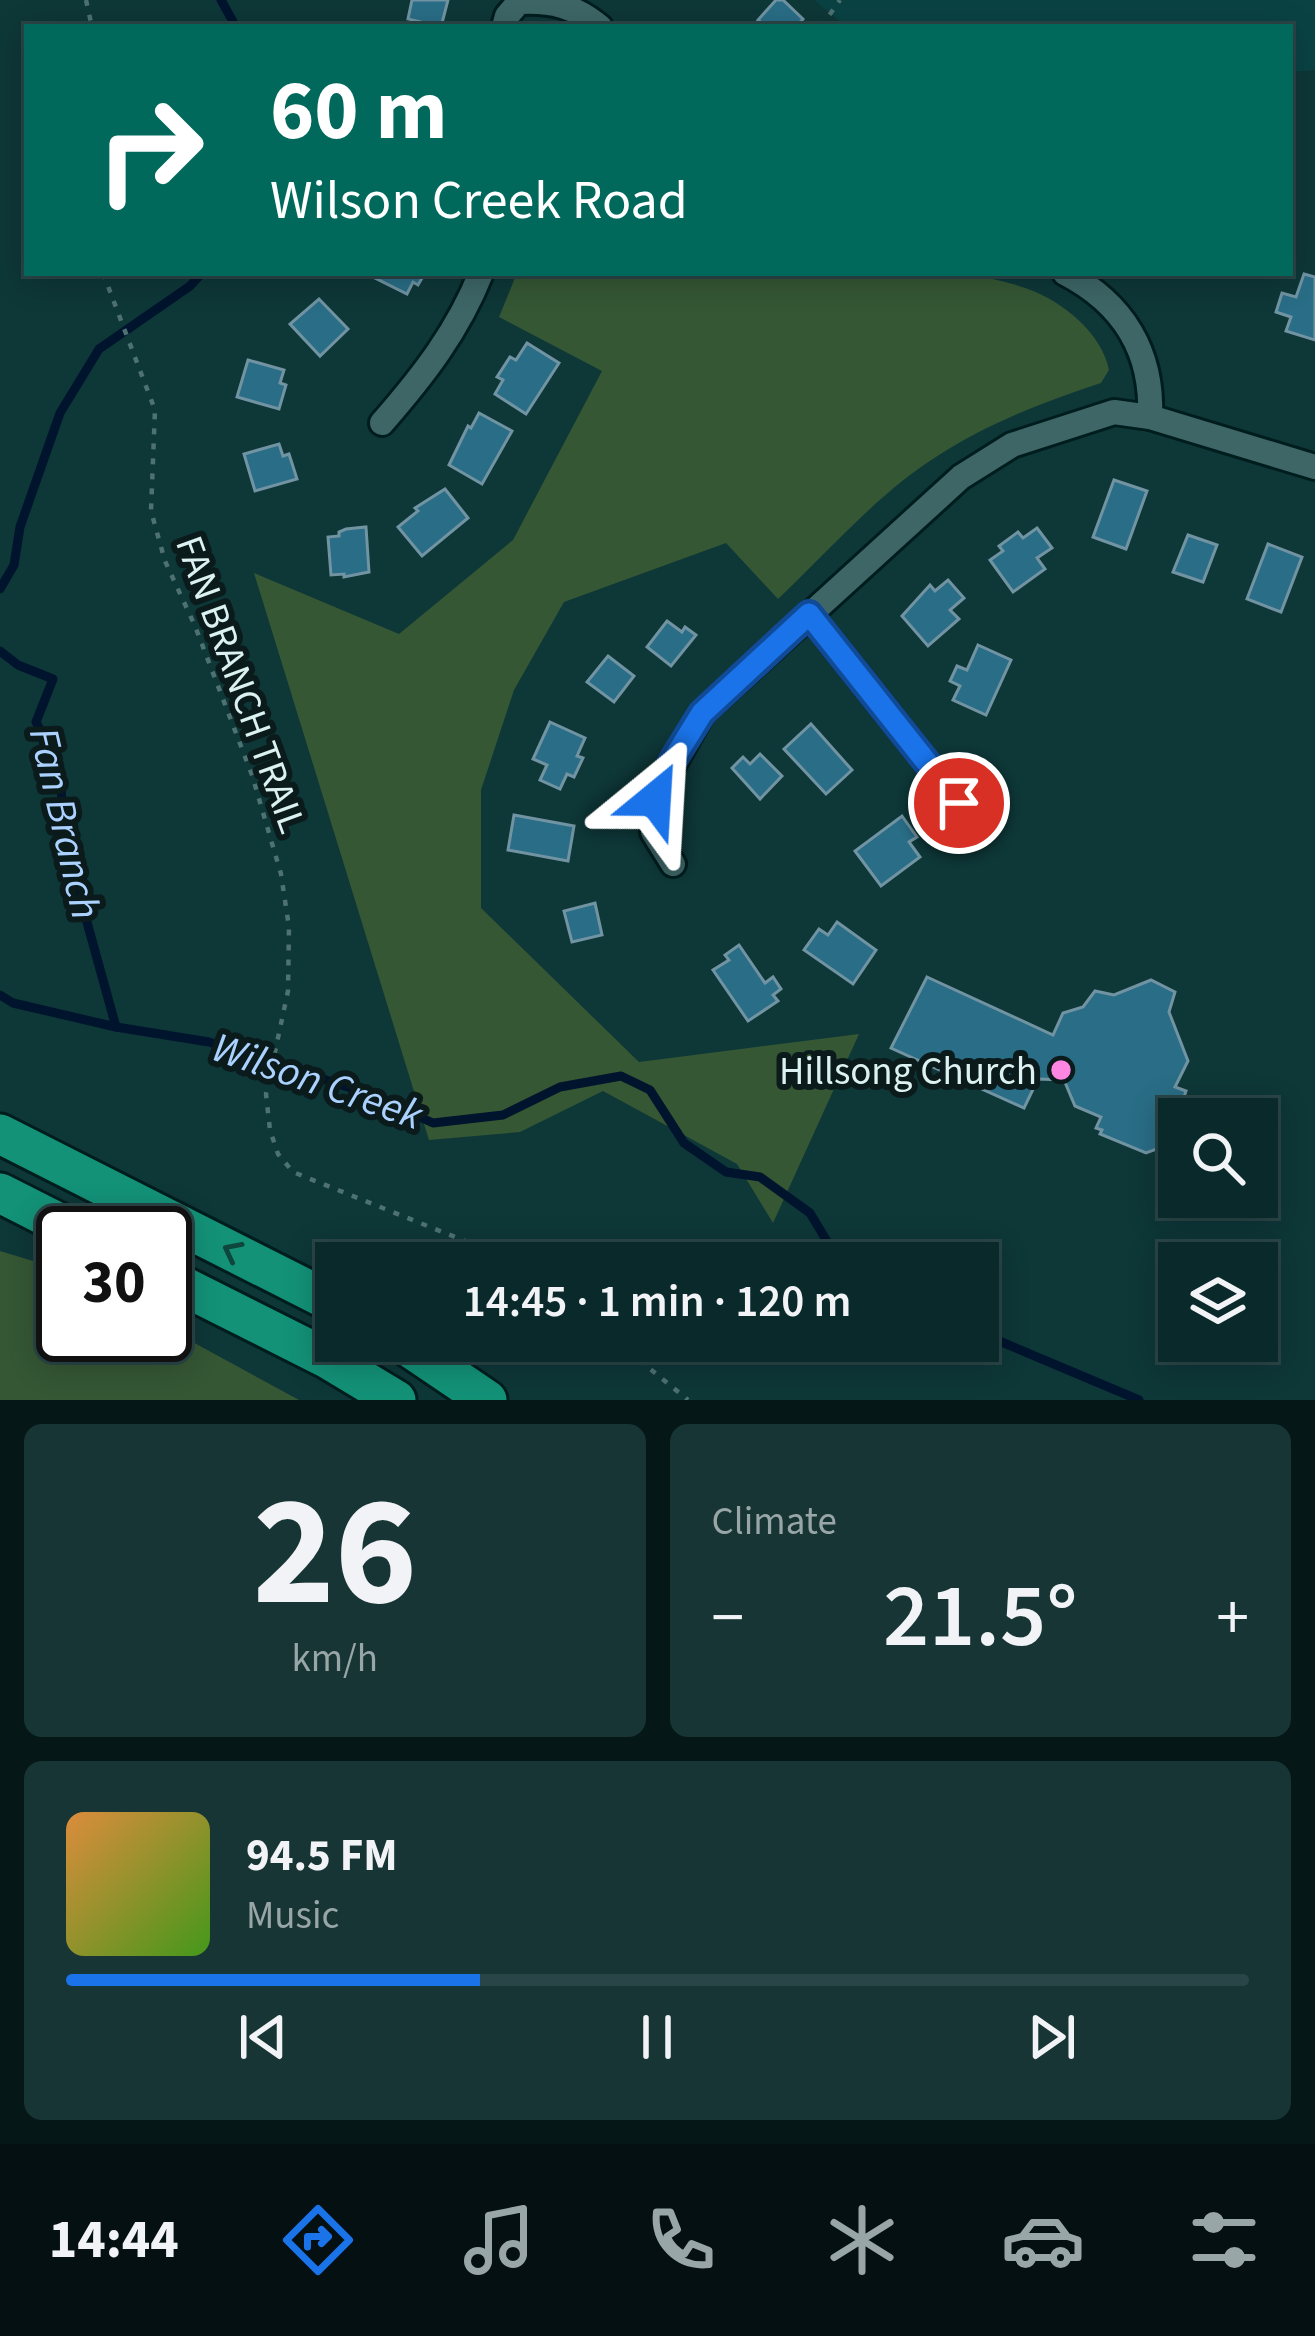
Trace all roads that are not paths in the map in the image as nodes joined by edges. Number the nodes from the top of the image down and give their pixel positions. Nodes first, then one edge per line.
1 (505, 24) edge
2 (597, 24) edge
3 (480, 276) edge
4 (1069, 276) edge
5 (1150, 416) junction
6 (382, 423) dead end
7 (1315, 467) edge
8 (809, 614) junction
9 (959, 803) dead end
10 (673, 864) dead end
11 (0, 1134) edge
12 (0, 1193) edge
13 (36, 1211) edge
14 (192, 1290) edge
15 (315, 1293) edge
16 (431, 1362) edge
17 (396, 1400) edge
18 (487, 1400) edge

1 - 2 street
3 - 6 street
4 - 5 street
5 - 7 street
5 - 8 street
8 - 9 street
8 - 10 street
15 -> 11 highway
12 - 13 highway
14 - 17 highway
16 - 18 highway

